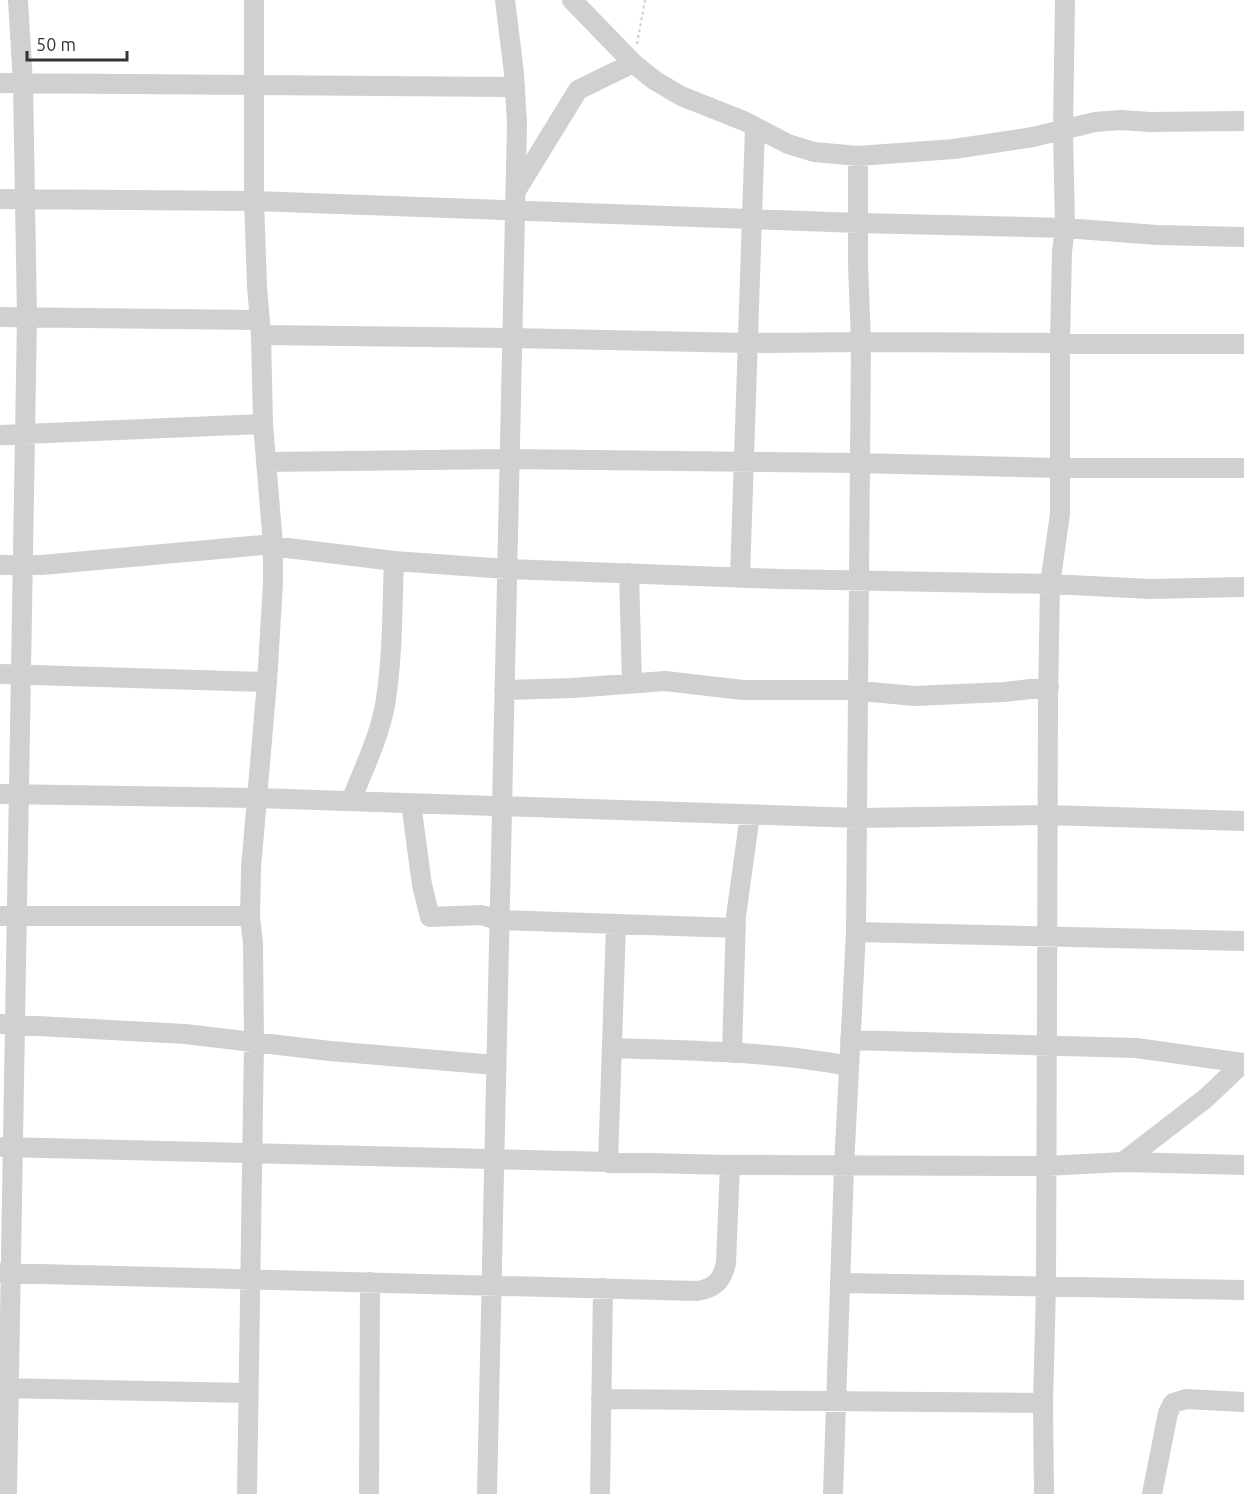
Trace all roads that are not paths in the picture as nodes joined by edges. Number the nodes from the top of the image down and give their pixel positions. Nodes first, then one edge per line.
1 (18, 0) edge
2 (254, 0) edge
3 (506, 0) edge
4 (572, 0) edge
5 (1065, 0) edge
6 (633, 63) junction
7 (0, 82) edge
8 (23, 83) junction
9 (255, 85) junction
10 (515, 87) junction
11 (1244, 122) edge
12 (755, 127) junction
13 (1063, 130) junction
14 (858, 156) junction
15 (0, 199) edge
16 (26, 199) junction
17 (254, 201) junction
18 (515, 202) junction
19 (752, 219) junction
20 (859, 223) junction
21 (1065, 228) junction
22 (1244, 237) edge
23 (0, 316) edge
24 (27, 317) junction
25 (261, 327) junction
26 (511, 338) junction
27 (861, 342) junction
28 (1060, 342) junction
29 (748, 343) junction
30 (1244, 344) edge
31 (262, 424) junction
32 (0, 435) edge
33 (24, 436) junction
34 (508, 459) junction
35 (266, 462) junction
36 (744, 462) junction
37 (859, 463) junction
38 (1059, 468) junction
39 (1244, 468) edge
40 (273, 545) junction
41 (394, 561) junction
42 (0, 565) edge
43 (24, 566) junction
44 (507, 569) junction
45 (629, 573) junction
46 (740, 577) junction
47 (859, 580) junction
48 (1050, 585) junction
49 (1244, 587) edge
50 (0, 674) edge
51 (22, 674) junction
52 (267, 682) junction
53 (632, 682) junction
54 (1048, 687) junction
55 (504, 690) junction
56 (858, 690) junction
57 (0, 794) edge
58 (20, 794) junction
59 (257, 798) junction
60 (351, 801) junction
61 (411, 803) junction
62 (502, 805) junction
63 (750, 815) junction
64 (1048, 815) junction
65 (858, 818) junction
66 (1244, 821) edge
67 (9, 916) edge
68 (250, 916) junction
69 (499, 920) junction
70 (616, 925) junction
71 (736, 928) junction
72 (856, 932) junction
73 (1047, 936) junction
74 (1244, 941) edge
75 (8, 1025) edge
76 (850, 1040) junction
77 (254, 1042) junction
78 (1047, 1044) junction
79 (612, 1048) junction
80 (732, 1053) junction
81 (1244, 1063) edge
82 (496, 1065) junction
83 (849, 1066) junction
84 (7, 1147) edge
85 (251, 1154) junction
86 (493, 1161) junction
87 (1123, 1162) junction
88 (608, 1163) junction
89 (729, 1165) junction
90 (1244, 1165) edge
91 (1046, 1166) junction
92 (844, 1167) junction
93 (6, 1273) edge
94 (249, 1279) junction
95 (370, 1282) junction
96 (840, 1283) junction
97 (492, 1285) junction
98 (1046, 1287) junction
99 (603, 1288) junction
100 (1244, 1290) edge
101 (5, 1388) edge
102 (247, 1394) junction
103 (601, 1399) junction
104 (837, 1401) junction
105 (1244, 1402) edge
106 (1043, 1403) junction
107 (7, 1494) edge
108 (247, 1494) edge
109 (369, 1494) edge
110 (487, 1494) edge
111 (600, 1494) edge
112 (833, 1494) edge
113 (1044, 1494) edge
114 (1152, 1494) edge

1 - 8 street
2 - 9 street
3 - 10 street
4 - 6 street
5 - 13 street
6 - 12 street
6 - 18 street
7 - 8 street
8 - 9 street
8 - 16 street
9 - 10 street
9 - 17 street
10 - 18 street
11 - 13 street
12 - 14 street
12 - 19 street
13 - 14 street
13 - 21 street
14 - 20 street
15 - 16 street
16 - 17 street
16 - 24 street
17 - 18 street
17 - 25 street
18 - 19 street
18 - 26 street
19 - 20 street
19 - 29 street
20 - 21 street
20 - 27 street
21 - 22 street
21 - 28 street
23 - 24 street
24 - 25 street
24 - 33 street
25 - 26 street
25 - 31 street
26 - 29 street
26 - 34 street
27 - 28 street
27 - 29 street
27 - 37 street
28 - 30 street
28 - 38 street
29 - 36 street
31 - 33 street
31 - 35 street
32 - 33 street
33 - 43 street
34 - 35 street
34 - 36 street
34 - 44 street
35 - 40 street
36 - 37 street
36 - 46 street
37 - 38 street
37 - 47 street
38 - 39 street
38 - 48 street
40 - 41 street
40 - 43 street
40 - 52 street
41 - 44 street
41 - 60 street
42 - 43 street
43 - 51 street
44 - 45 street
44 - 55 street
45 - 46 street
45 - 53 street
46 - 47 street
47 - 48 street
47 - 56 street
48 - 49 street
48 - 54 street
50 - 51 street
51 - 52 street
51 - 58 street
52 - 59 street
53 - 55 street
53 - 56 street
54 - 56 street
54 - 64 street
55 - 62 street
56 - 65 street
57 - 58 street
58 - 59 street
58 - 67 street
59 - 60 street
59 - 68 street
60 - 61 street
61 - 62 street
61 - 69 street
62 - 63 street
62 - 69 street
63 - 65 street
63 - 71 street
64 - 65 street
64 - 66 street
64 - 73 street
65 - 72 street
67 - 68 street
67 - 75 street
68 - 77 street
69 - 70 street
69 - 82 street
70 - 71 street
70 - 79 street
71 - 80 street
72 - 73 street
72 - 76 street
73 - 74 street
73 - 78 street
75 - 77 street
75 - 84 street
76 - 78 street
76 - 83 street
77 - 82 street
77 - 85 street
78 - 81 street
78 - 91 street
79 - 80 street
79 - 88 street
80 - 83 street
81 - 87 street
82 - 86 street
83 - 92 street
84 - 85 street
84 - 93 street
85 - 86 street
85 - 94 street
86 - 88 street
86 - 97 street
87 - 90 street
87 - 91 street
88 - 89 street
89 - 92 street
89 - 99 street
91 - 92 street
91 - 98 street
92 - 96 street
93 - 94 street
93 - 101 street
94 - 95 street
94 - 102 street
95 - 97 street
95 - 109 street
96 - 98 street
96 - 104 street
97 - 99 street
97 - 110 street
98 - 100 street
98 - 106 street
99 - 103 street
101 - 102 street
101 - 107 street
102 - 108 street
103 - 104 street
103 - 111 street
104 - 106 street
104 - 112 street
105 - 114 street
106 - 113 street

